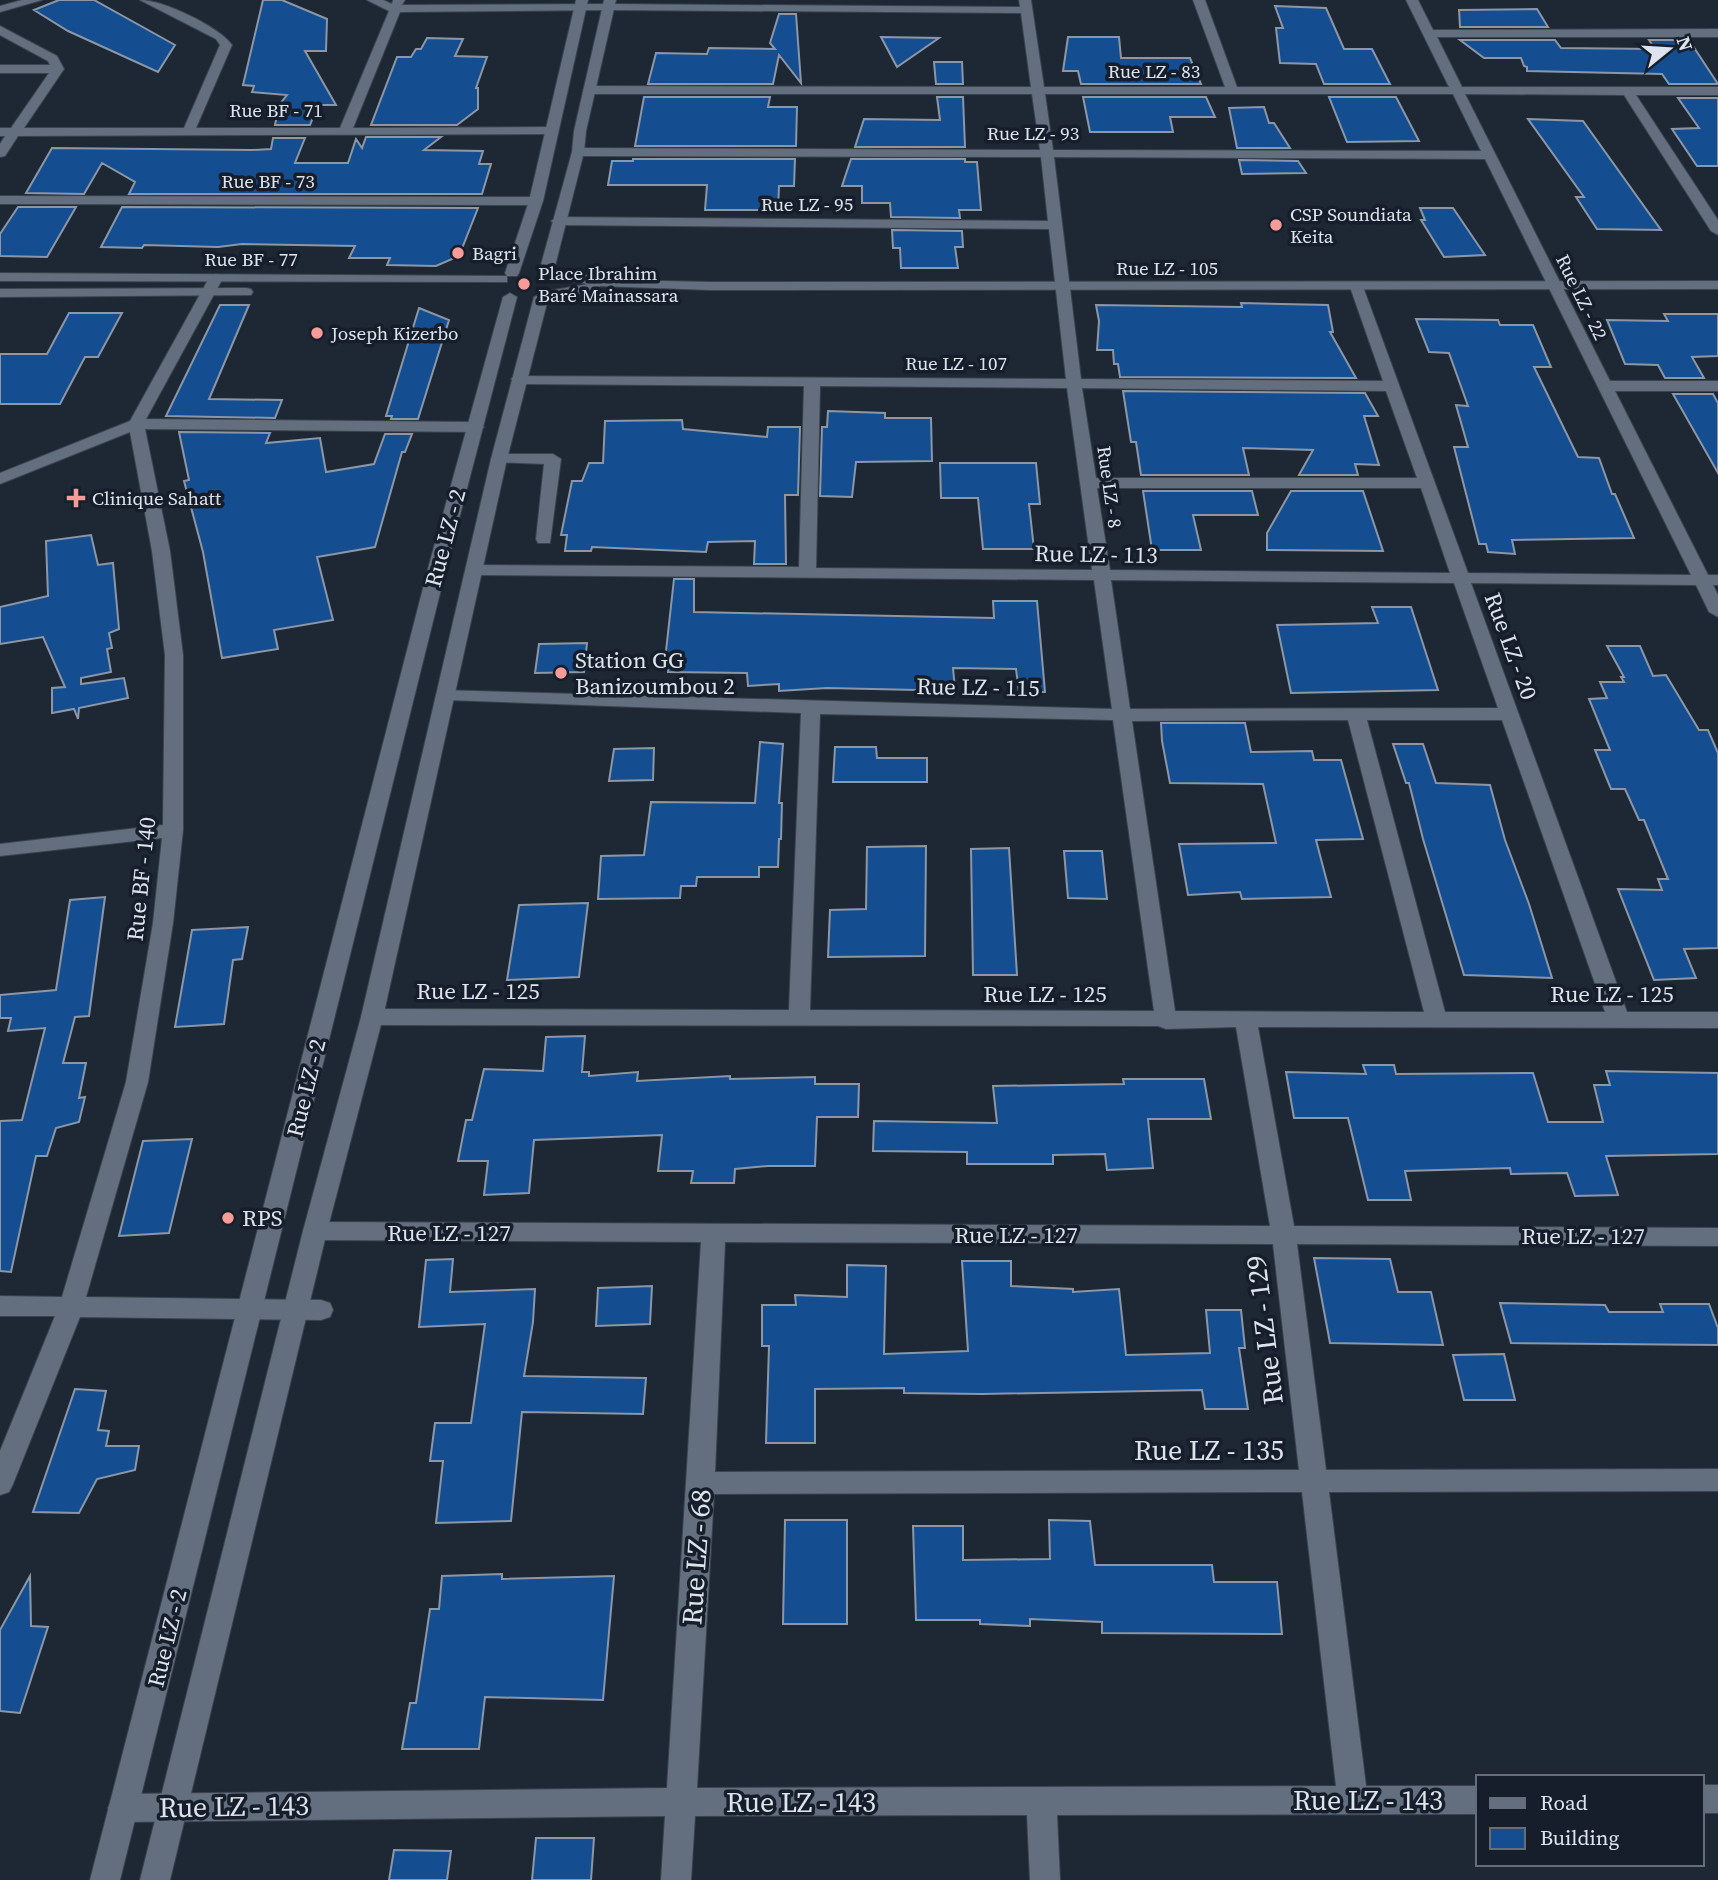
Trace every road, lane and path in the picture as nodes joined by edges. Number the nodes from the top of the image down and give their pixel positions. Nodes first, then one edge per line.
1 (36, 0) edge
2 (146, 0) edge
3 (373, 0) edge
4 (1199, 0) edge
5 (1412, 0) edge
6 (581, 4) edge
7 (609, 4) edge
8 (397, 5) edge
9 (1026, 5) edge
10 (0, 9) edge
11 (0, 30) edge
12 (1718, 33) edge
13 (1429, 34) junction
14 (0, 69) edge
15 (58, 69) junction
16 (589, 90) junction
17 (1037, 90) junction
18 (1233, 90) junction
19 (1457, 90) junction
20 (1626, 90) junction
21 (1718, 90) edge
22 (189, 130) junction
23 (346, 130) junction
24 (552, 131) junction
25 (7, 132) edge
26 (578, 152) junction
27 (0, 153) edge
28 (1047, 153) junction
29 (1488, 155) junction
30 (0, 200) edge
31 (536, 201) junction
32 (558, 221) junction
33 (1056, 225) junction
34 (1718, 231) edge
35 (549, 273) junction
36 (0, 277) edge
37 (213, 285) junction
38 (506, 285) junction
39 (617, 285) junction
40 (1718, 285) edge
41 (1357, 287) junction
42 (1556, 287) junction
43 (1062, 288) junction
44 (0, 293) edge
45 (544, 296) junction
46 (519, 379) junction
47 (812, 381) junction
48 (1074, 383) junction
49 (1392, 386) junction
50 (1604, 386) junction
51 (1718, 386) edge
52 (136, 424) junction
53 (476, 426) junction
54 (499, 460) junction
55 (0, 479) edge
56 (1088, 483) junction
57 (1426, 483) junction
58 (544, 539) dead end
59 (475, 570) junction
60 (807, 573) junction
61 (1102, 576) junction
62 (1461, 580) junction
63 (1710, 580) edge
64 (1718, 612) edge
65 (447, 694) junction
66 (811, 708) junction
67 (1509, 714) junction
68 (1122, 715) junction
69 (1356, 715) junction
70 (173, 830) junction
71 (0, 850) edge
72 (372, 1017) junction
73 (799, 1020) junction
74 (1718, 1020) edge
75 (1166, 1021) junction
76 (1246, 1021) junction
77 (1437, 1021) junction
78 (1619, 1021) junction
79 (315, 1231) junction
80 (713, 1234) junction
81 (1284, 1236) junction
82 (1718, 1237) edge
83 (0, 1306) edge
84 (71, 1307) junction
85 (250, 1308) junction
86 (309, 1310) junction
87 (1313, 1480) junction
88 (1718, 1480) edge
89 (701, 1483) junction
90 (0, 1484) edge
91 (1353, 1800) junction
92 (1476, 1800) edge
93 (1041, 1801) junction
94 (681, 1802) junction
95 (173, 1807) junction
96 (123, 1808) junction
97 (105, 1880) edge
98 (155, 1880) edge
99 (676, 1880) edge
100 (1045, 1880) edge

1 - 10 street
2 - 22 street
3 - 8 street
4 - 18 street
5 - 13 street, Rue LZ - 22
6 - 7 street
6 - 8 street
6 - 24 street, Rue LZ - 2
7 - 9 street
7 - 16 street
8 - 23 street
9 - 17 street, Rue LZ - 8
11 - 15 street
12 - 13 street
13 - 19 street, Rue LZ - 22
14 - 15 street
15 - 25 street
16 - 17 street, Rue LZ - 83
16 - 26 street
17 - 18 street, Rue LZ - 83
17 - 28 street, Rue LZ - 8
18 - 19 street, Rue LZ - 83
19 - 20 street, Rue LZ - 83
19 - 29 street, Rue LZ - 22
20 - 21 street, Rue LZ - 83
20 - 34 street
22 - 23 street, Rue BF - 71
22 - 25 street, Rue BF - 71
23 - 24 street, Rue BF - 71
24 - 31 street, Rue LZ - 2
25 - 27 street
26 - 28 street, Rue LZ - 93
26 - 32 street
28 - 29 street, Rue LZ - 93
28 - 33 street, Rue LZ - 8
29 - 42 street, Rue LZ - 22
30 - 31 street, Rue BF - 73
31 - 38 street, Rue LZ - 2
32 - 33 street, Rue LZ - 95
32 - 35 street
33 - 43 street, Rue LZ - 8
35 - 38 street, Rue LZ - 105
35 - 39 street, Rue LZ - 105
35 - 45 street, Rue LZ - 2
36 - 37 street, Rue BF - 77
37 - 38 street, Rue BF - 77
37 - 44 street, Rue BF - 77
37 - 52 street
38 - 45 street, Rue LZ - 105
38 - 53 street, Rue LZ - 2
39 - 43 street, Rue LZ - 105
39 - 45 street, Rue LZ - 105
40 - 42 street, Rue LZ - 105
41 - 42 street, Rue LZ - 105
41 - 43 street, Rue LZ - 105
41 - 49 street, Rue LZ - 20
42 - 50 street, Rue LZ - 22
43 - 48 street, Rue LZ - 8
45 - 46 street, Rue LZ - 2
46 - 47 street, Rue LZ - 107
46 - 54 street, Rue LZ - 2
47 - 48 street, Rue LZ - 107
47 - 60 street
48 - 49 street, Rue LZ - 107
48 - 56 street, Rue LZ - 8
49 - 57 street, Rue LZ - 20
50 - 51 street
50 - 63 street, Rue LZ - 22
52 - 53 street
52 - 55 street
52 - 70 street, Rue BF - 140
53 - 85 street, Rue LZ - 2
54 - 58 street
54 - 59 street, Rue LZ - 2
56 - 57 street
56 - 61 street, Rue LZ - 8
57 - 62 street, Rue LZ - 20
59 - 60 street, Rue LZ - 113
59 - 65 street, Rue LZ - 2
60 - 61 street, Rue LZ - 113
61 - 62 street, Rue LZ - 113
61 - 68 street, Rue LZ - 8
62 - 63 street, Rue LZ - 113
62 - 67 street, Rue LZ - 20
63 - 64 street, Rue LZ - 22
65 - 66 street, Rue LZ - 115
65 - 72 street, Rue LZ - 2
66 - 68 street, Rue LZ - 115
66 - 73 street
67 - 69 street, Rue LZ - 115
67 - 78 street, Rue LZ - 20
68 - 69 street, Rue LZ - 115
68 - 75 street, Rue LZ - 8
69 - 77 street
70 - 71 street
70 - 84 street, Rue BF - 140
72 - 73 street, Rue LZ - 125
72 - 79 street, Rue LZ - 2
73 - 75 street, Rue LZ - 125
74 - 78 street, Rue LZ - 125
75 - 76 street, Rue LZ - 125
76 - 77 street, Rue LZ - 125
76 - 81 street, Rue LZ - 129
77 - 78 street, Rue LZ - 125
79 - 80 street, Rue LZ - 127
79 - 86 street, Rue LZ - 2
80 - 81 street, Rue LZ - 127
80 - 89 street, Rue LZ - 68
81 - 82 street, Rue LZ - 127
81 - 87 street, Rue LZ - 129
83 - 84 street
84 - 85 street
84 - 90 street, Rue BF - 140
85 - 86 street
85 - 96 street, Rue LZ - 2
86 - 95 street, Rue LZ - 2
87 - 88 street, Rue LZ - 135
87 - 89 street, Rue LZ - 135
87 - 91 street, Rue LZ - 129
89 - 94 street, Rue LZ - 68
91 - 92 street, Rue LZ - 143
91 - 93 street, Rue LZ - 143
93 - 94 street, Rue LZ - 143
93 - 100 street
94 - 95 street, Rue LZ - 143
94 - 99 street, Rue LZ - 68
95 - 96 street, Rue LZ - 143
95 - 98 street, Rue LZ - 2
96 - 97 street, Rue LZ - 2

